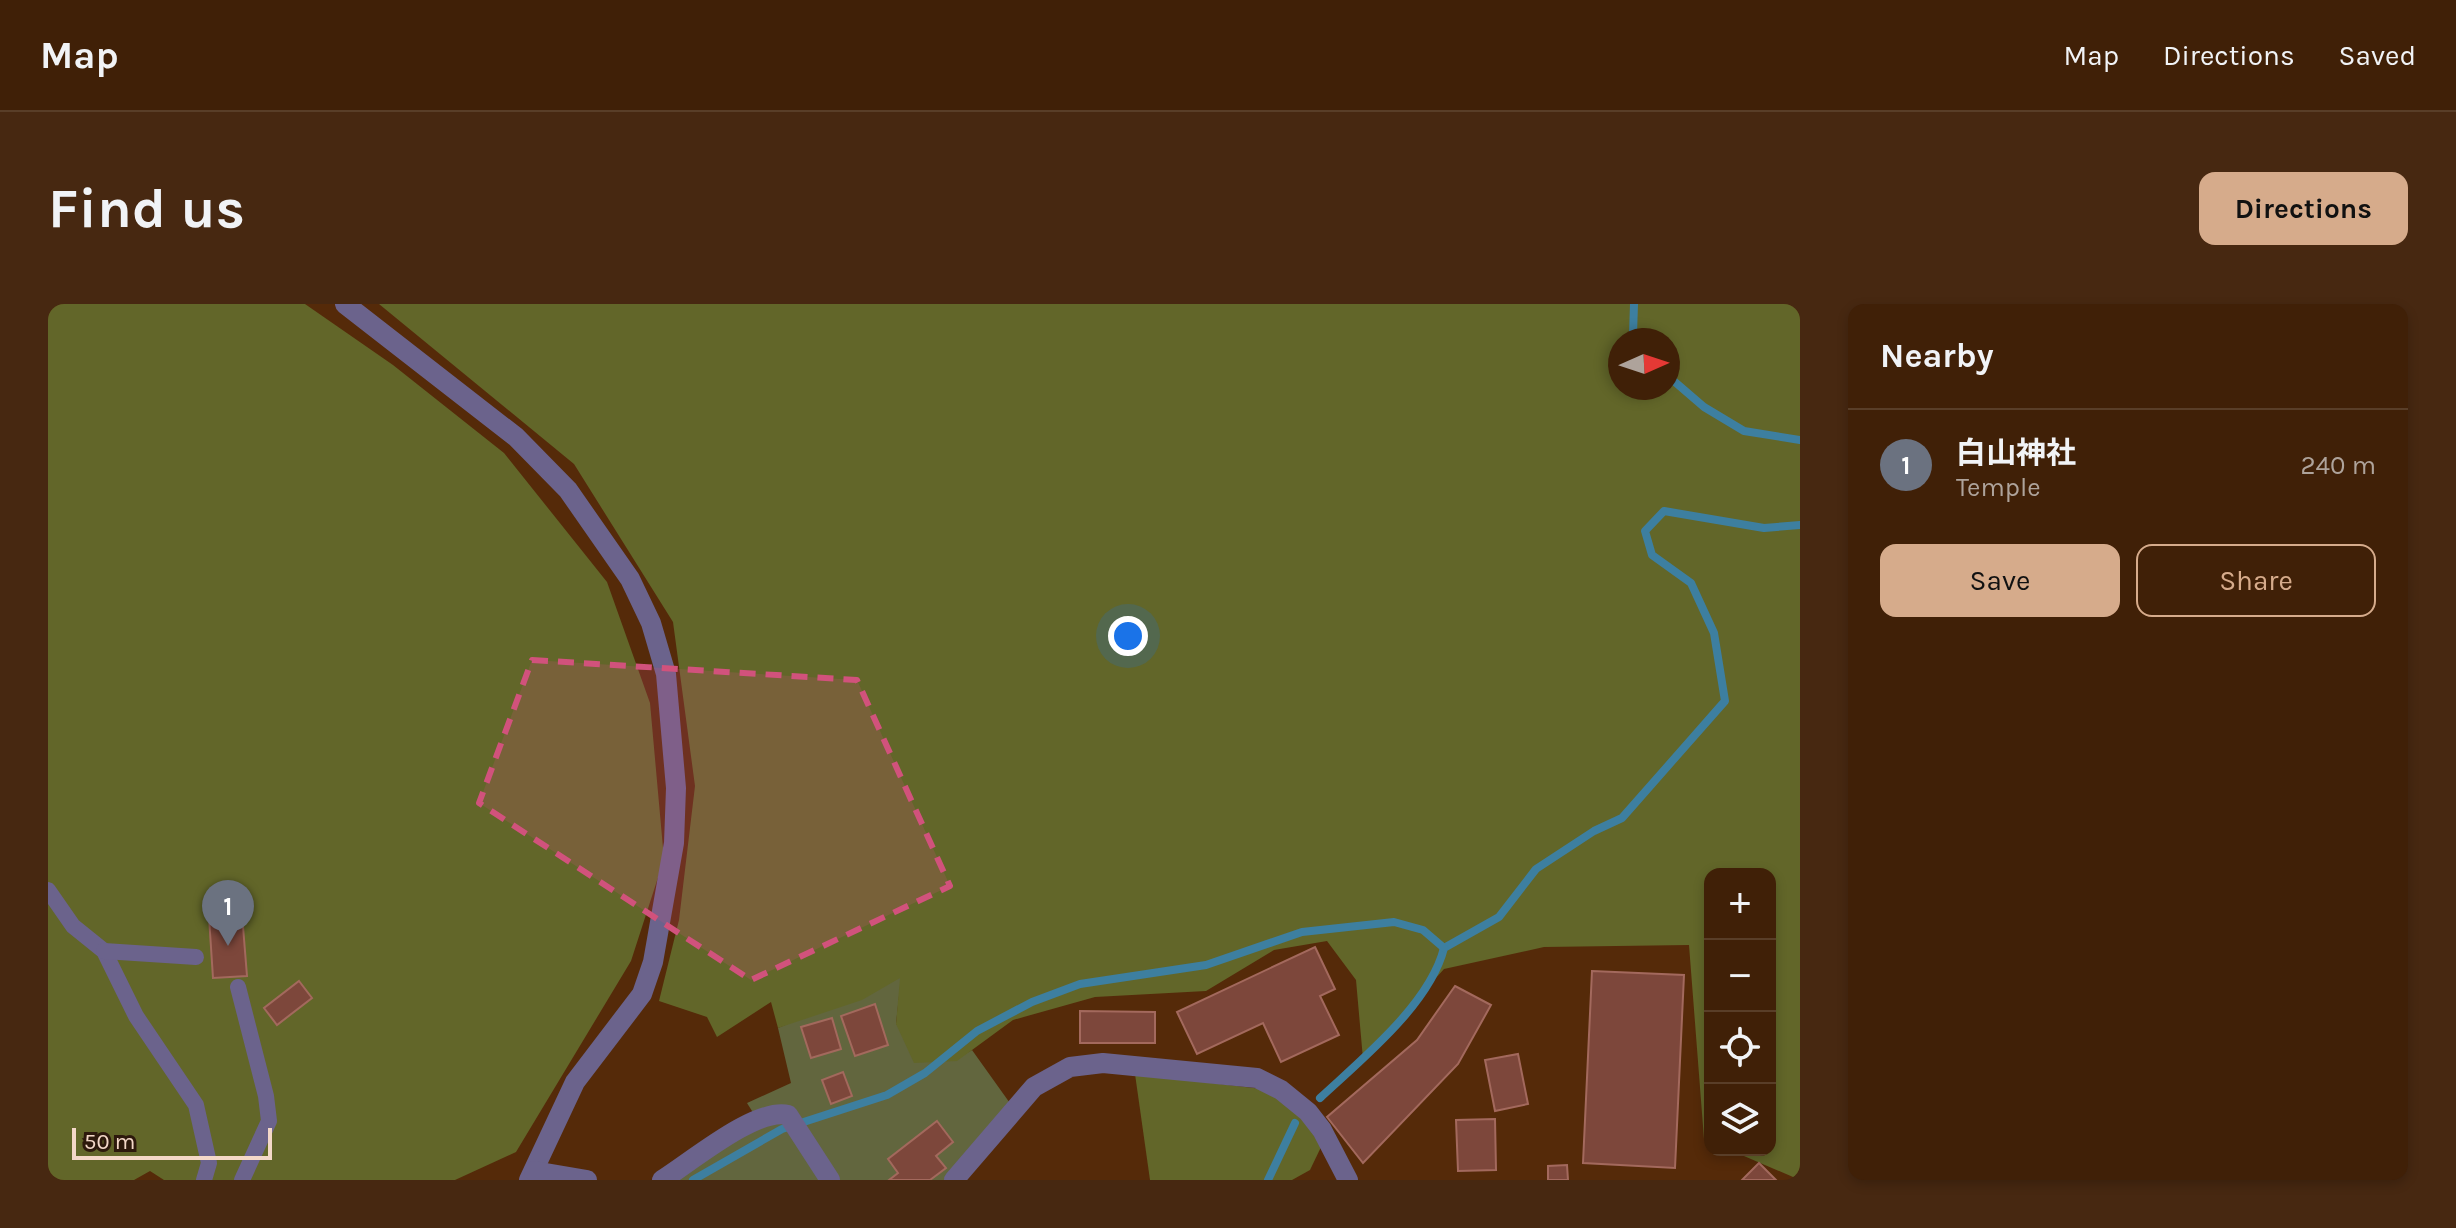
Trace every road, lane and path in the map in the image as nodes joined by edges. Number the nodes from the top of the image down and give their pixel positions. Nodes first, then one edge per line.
1 (345, 304) edge
2 (48, 890) edge
3 (104, 951) junction
4 (196, 957) dead end
5 (238, 987) dead end
6 (531, 1176) edge
7 (204, 1180) edge
8 (242, 1180) edge
9 (587, 1180) edge
10 (662, 1180) edge
11 (830, 1180) edge
12 (954, 1180) edge
13 (1348, 1180) edge

1 - 6 street
2 - 3 lane
3 - 4 lane
3 - 7 lane
5 - 8 lane
6 - 9 street
10 - 11 street
12 - 13 street

